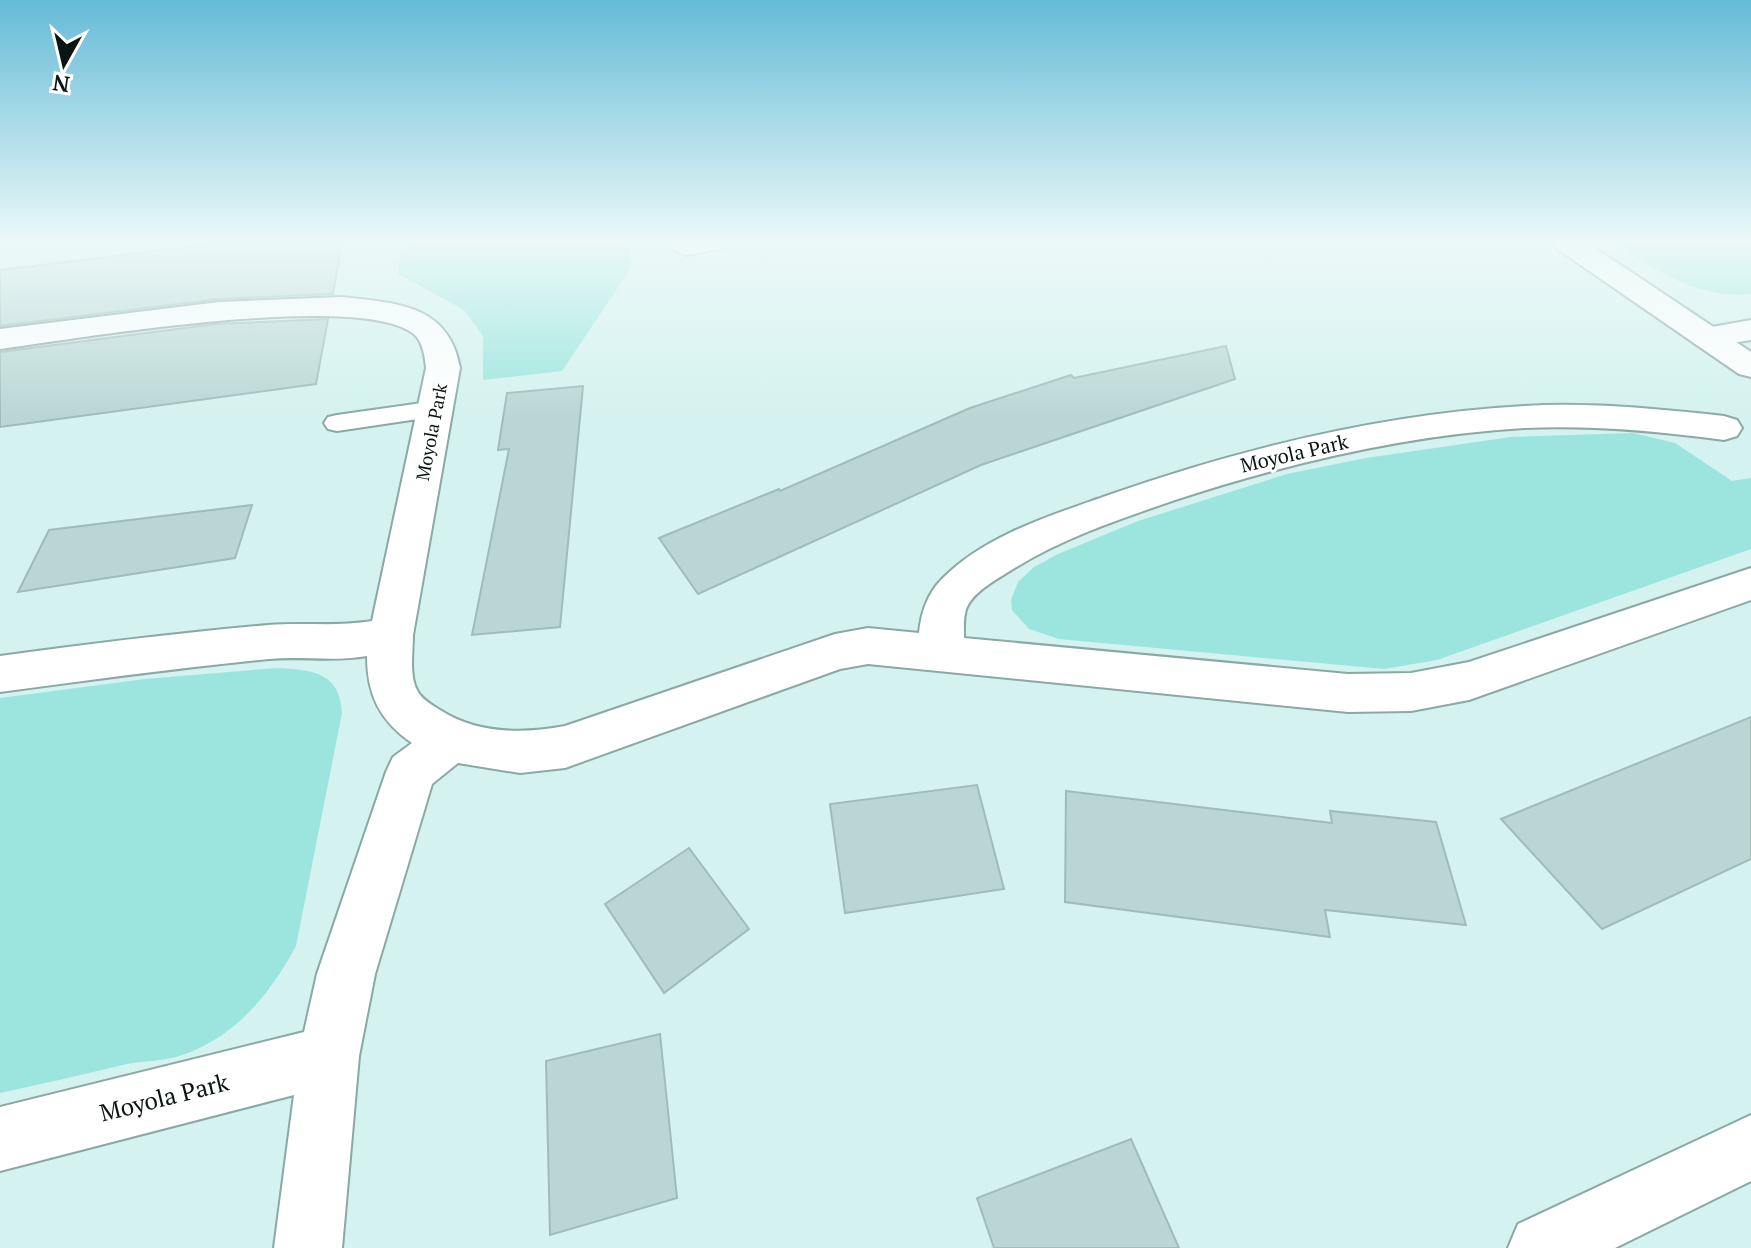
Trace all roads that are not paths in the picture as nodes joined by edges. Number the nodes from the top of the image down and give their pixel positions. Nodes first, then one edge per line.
1 (1652, 300) edge
2 (1751, 330) edge
3 (1707, 337) junction
4 (0, 339) edge
5 (1751, 367) edge
6 (436, 409) junction
7 (337, 423) dead end
8 (1724, 428) dead end
9 (1751, 584) edge
10 (391, 635) junction
11 (940, 653) junction
12 (0, 674) edge
13 (450, 741) junction
14 (329, 1056) junction
15 (0, 1139) edge
16 (1751, 1147) edge
17 (308, 1248) edge
18 (1542, 1248) edge

1 - 3 street
2 - 3 street
3 - 5 street
4 - 6 street, Moyola Park
6 - 7 lane
6 - 10 street, Moyola Park
8 - 11 street, Moyola Park
9 - 11 street, Moyola Park
10 - 12 street
10 - 13 street, Moyola Park
11 - 13 street, Moyola Park
13 - 14 street
14 - 15 street, Moyola Park
14 - 17 street
16 - 18 street

